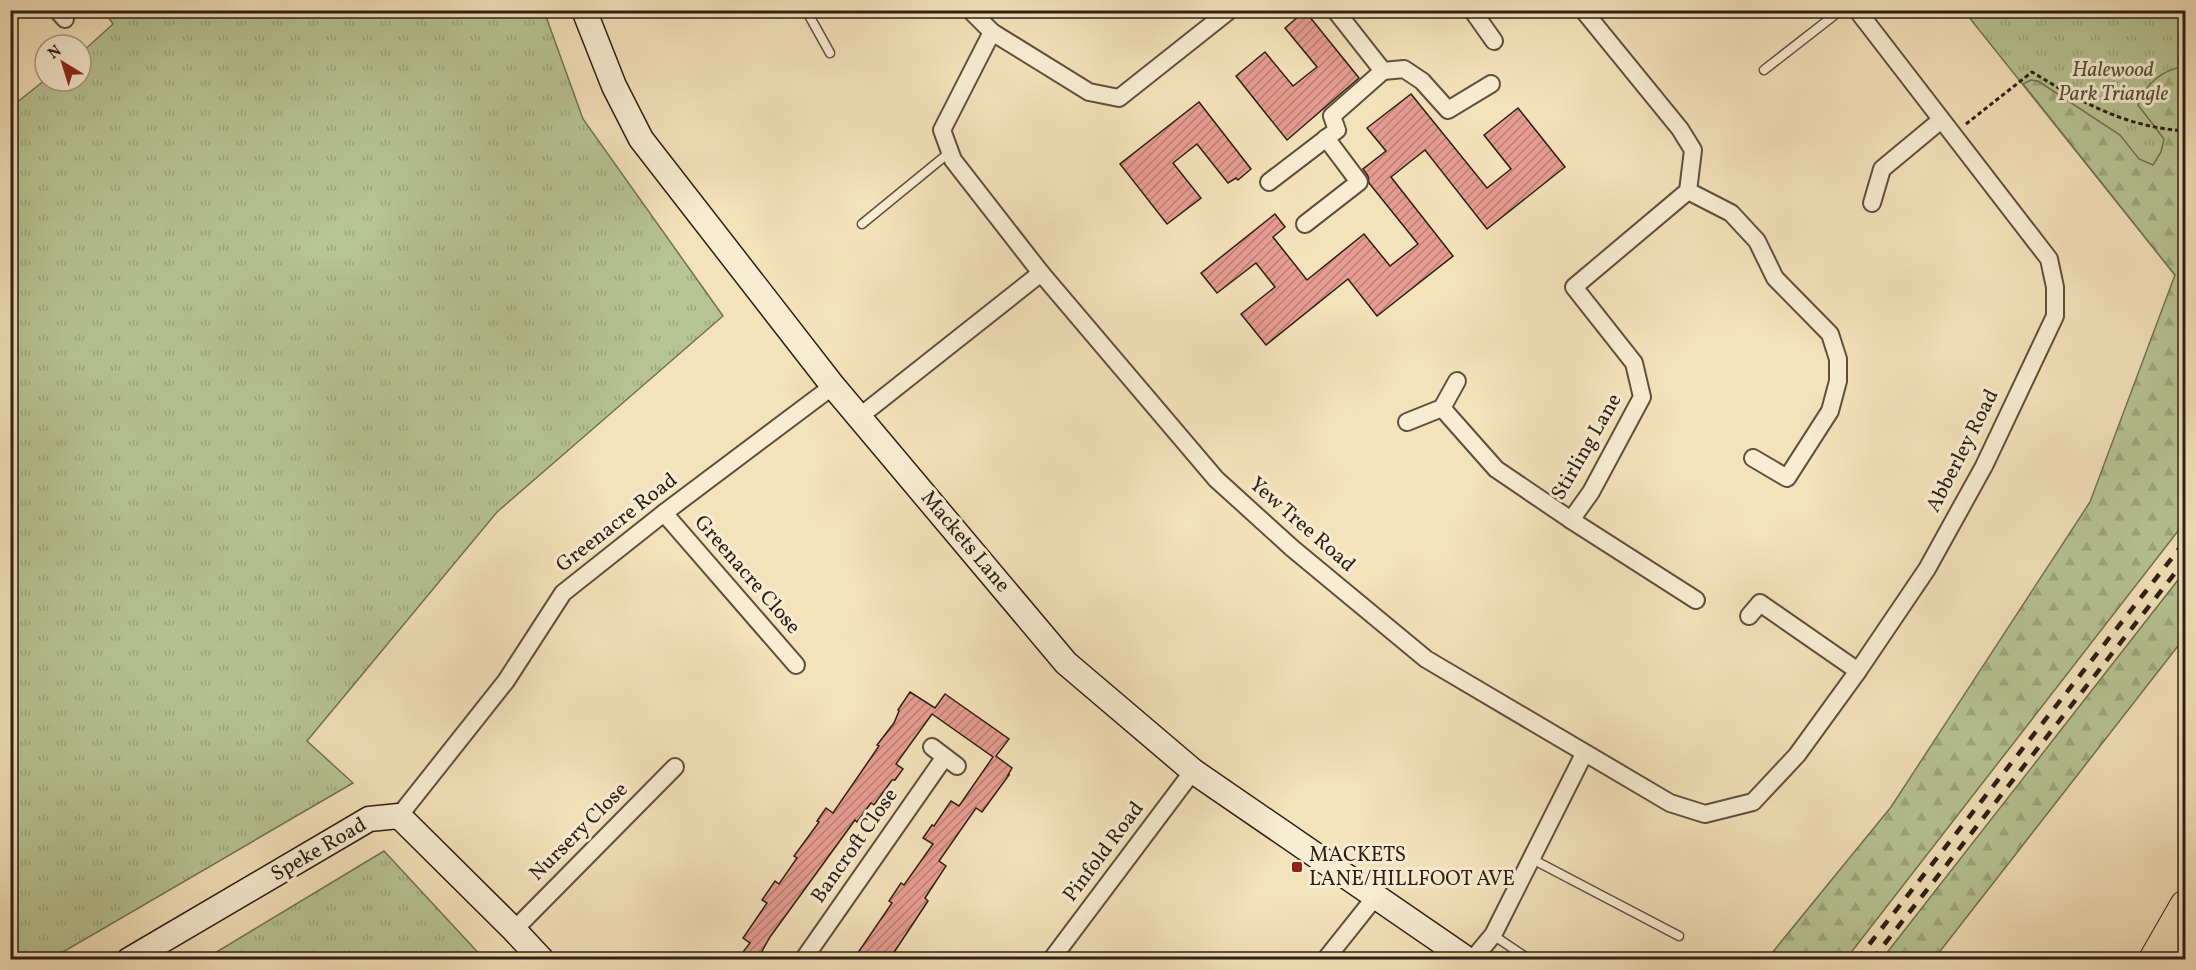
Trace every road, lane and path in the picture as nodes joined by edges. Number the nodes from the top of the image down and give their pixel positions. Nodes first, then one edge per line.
1 (584, 10) edge
2 (806, 10) edge
3 (970, 10) edge
4 (1230, 10) edge
5 (1335, 10) edge
6 (1583, 10) edge
7 (1841, 10) edge
8 (1857, 10) edge
9 (1475, 12) edge
10 (992, 32) junction
11 (1494, 41) dead end
12 (830, 53) dead end
13 (1764, 70) dead end
14 (1383, 71) junction
15 (1491, 84) dead end
16 (1941, 120) junction
17 (2186, 131) edge
18 (1953, 135) junction
19 (1326, 138) junction
20 (950, 152) junction
21 (1269, 182) dead end
22 (1688, 191) junction
23 (1872, 203) dead end
24 (862, 224) dead end
25 (1305, 224) dead end
26 (1041, 273) junction
27 (1457, 381) dead end
28 (833, 386) junction
29 (1443, 408) junction
30 (859, 417) junction
31 (1407, 422) dead end
32 (1752, 458) dead end
33 (664, 513) junction
34 (1571, 520) junction
35 (1696, 600) dead end
36 (1749, 616) dead end
37 (796, 666) dead end
38 (1858, 671) junction
39 (1584, 754) junction
40 (945, 757) dead end
41 (675, 767) dead end
42 (1193, 771) junction
43 (1640, 784) joint
44 (399, 816) junction
45 (1532, 859) junction
46 (1376, 897) junction
47 (2186, 906) edge
48 (514, 930) junction
49 (1493, 935) junction
50 (1679, 936) dead end
51 (129, 960) edge
52 (542, 960) edge
53 (803, 960) edge
54 (1051, 960) edge
55 (1325, 960) edge
56 (1470, 960) edge
57 (1530, 960) edge
58 (2155, 960) edge

1 - 28 street, Mackets Lane
2 - 12 lane
3 - 10 street
4 - 10 street
5 - 14 street
6 - 22 street
7 - 13 lane
8 - 16 street, Abberley Road
9 - 11 street
10 - 20 street, Yew Tree Road
14 - 15 street
14 - 19 street
16 - 18 street, Abberley Road
16 - 23 street
17 - 18 path
18 - 38 street, Abberley Road
19 - 21 street
19 - 25 street
20 - 24 lane
20 - 26 street, Yew Tree Road
22 - 32 street
22 - 34 street, Stirling Lane
26 - 30 street
26 - 39 street, Yew Tree Road
27 - 29 street
28 - 30 street, Mackets Lane
28 - 33 street, Greenacre Road
29 - 31 street
29 - 34 street, Stirling Lane
30 - 42 street, Mackets Lane
33 - 37 street, Greenacre Close
33 - 44 street, Greenacre Road
34 - 35 street
36 - 38 street
38 - 43 street, Abberley Road
39 - 43 street, Yew Tree Road
39 - 45 street
40 - 53 street, Bancroft Close
41 - 48 street, Nursery Close
42 - 46 street, Mackets Lane
42 - 54 street, Pinfold Road
44 - 48 street
44 - 51 street, Speke Road
45 - 49 street
45 - 50 lane
46 - 55 street
46 - 56 street, Mackets Lane
47 - 58 highway
48 - 52 street
49 - 56 street
49 - 57 lane

